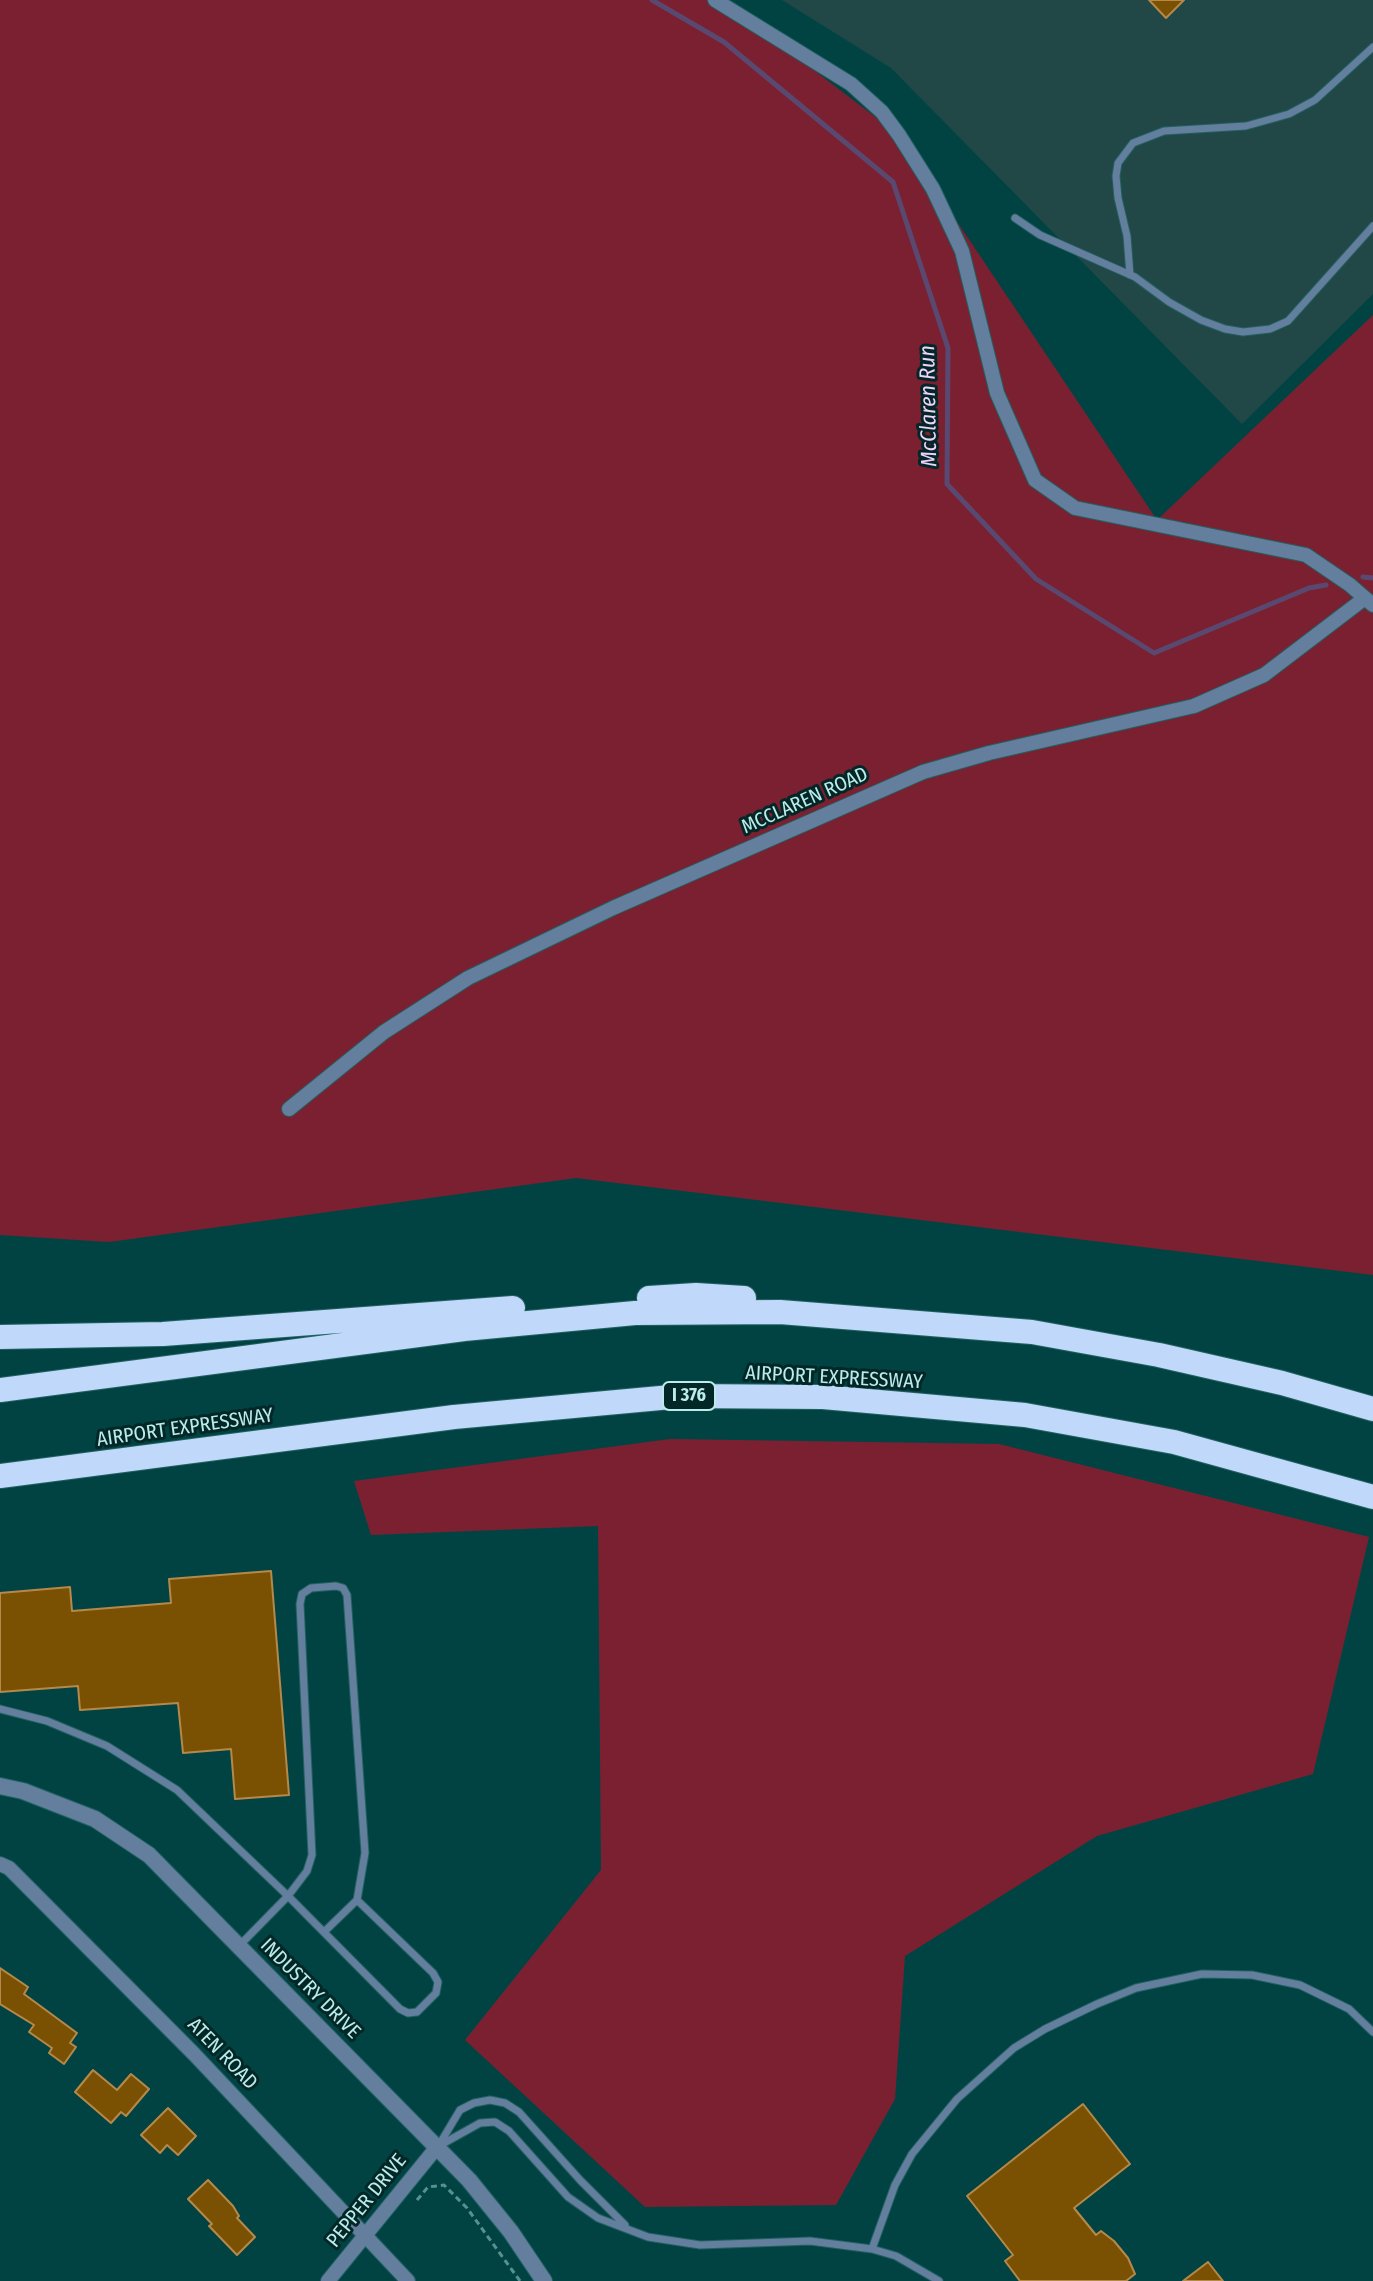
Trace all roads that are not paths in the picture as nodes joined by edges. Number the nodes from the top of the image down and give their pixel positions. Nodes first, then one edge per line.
1 (715, 0) edge
2 (1373, 47) edge
3 (1015, 218) dead end
4 (1373, 226) edge
5 (1130, 275) junction
6 (1369, 601) edge
7 (289, 1109) dead end
8 (1032, 1332) junction
9 (0, 1337) edge
10 (0, 1390) edge
11 (1373, 1409) edge
12 (454, 1417) junction
13 (0, 1476) edge
14 (0, 1486) edge
15 (1373, 1497) edge
16 (0, 1709) edge
17 (0, 1786) edge
18 (0, 1864) edge
19 (288, 1896) junction
20 (357, 1900) junction
21 (324, 1932) junction
22 (239, 1946) junction
23 (1373, 2032) edge
24 (549, 2146) junction
25 (437, 2147) junction
26 (534, 2159) junction
27 (628, 2228) junction
28 (364, 2235) junction
29 (872, 2249) junction
30 (328, 2281) edge
31 (408, 2281) edge
32 (544, 2281) edge
33 (939, 2281) edge

1 - 6 street, MCCLAREN ROAD
2 - 5 lane
3 - 5 lane
4 - 5 lane
6 - 7 street, MCCLAREN ROAD
8 - 9 highway
8 - 10 highway
8 - 11 highway
12 - 13 highway, AIRPORT EXPRESSWAY / I 376
12 - 14 highway
12 - 15 highway, AIRPORT EXPRESSWAY / I 376
16 - 19 lane
17 - 22 street, INDUSTRY DRIVE
18 - 28 street, ATEN ROAD
19 - 20 lane
19 - 21 lane
19 - 22 lane
20 - 21 lane
20 - 21 lane
22 - 25 street, INDUSTRY DRIVE
23 - 29 lane
24 - 25 lane
24 - 26 lane
24 - 27 lane
25 - 26 lane
25 - 28 street, PEPPER DRIVE
25 - 32 street, INDUSTRY DRIVE
26 - 27 lane
27 - 29 lane
28 - 30 street, PEPPER DRIVE
28 - 31 street, ATEN ROAD
29 - 33 lane

